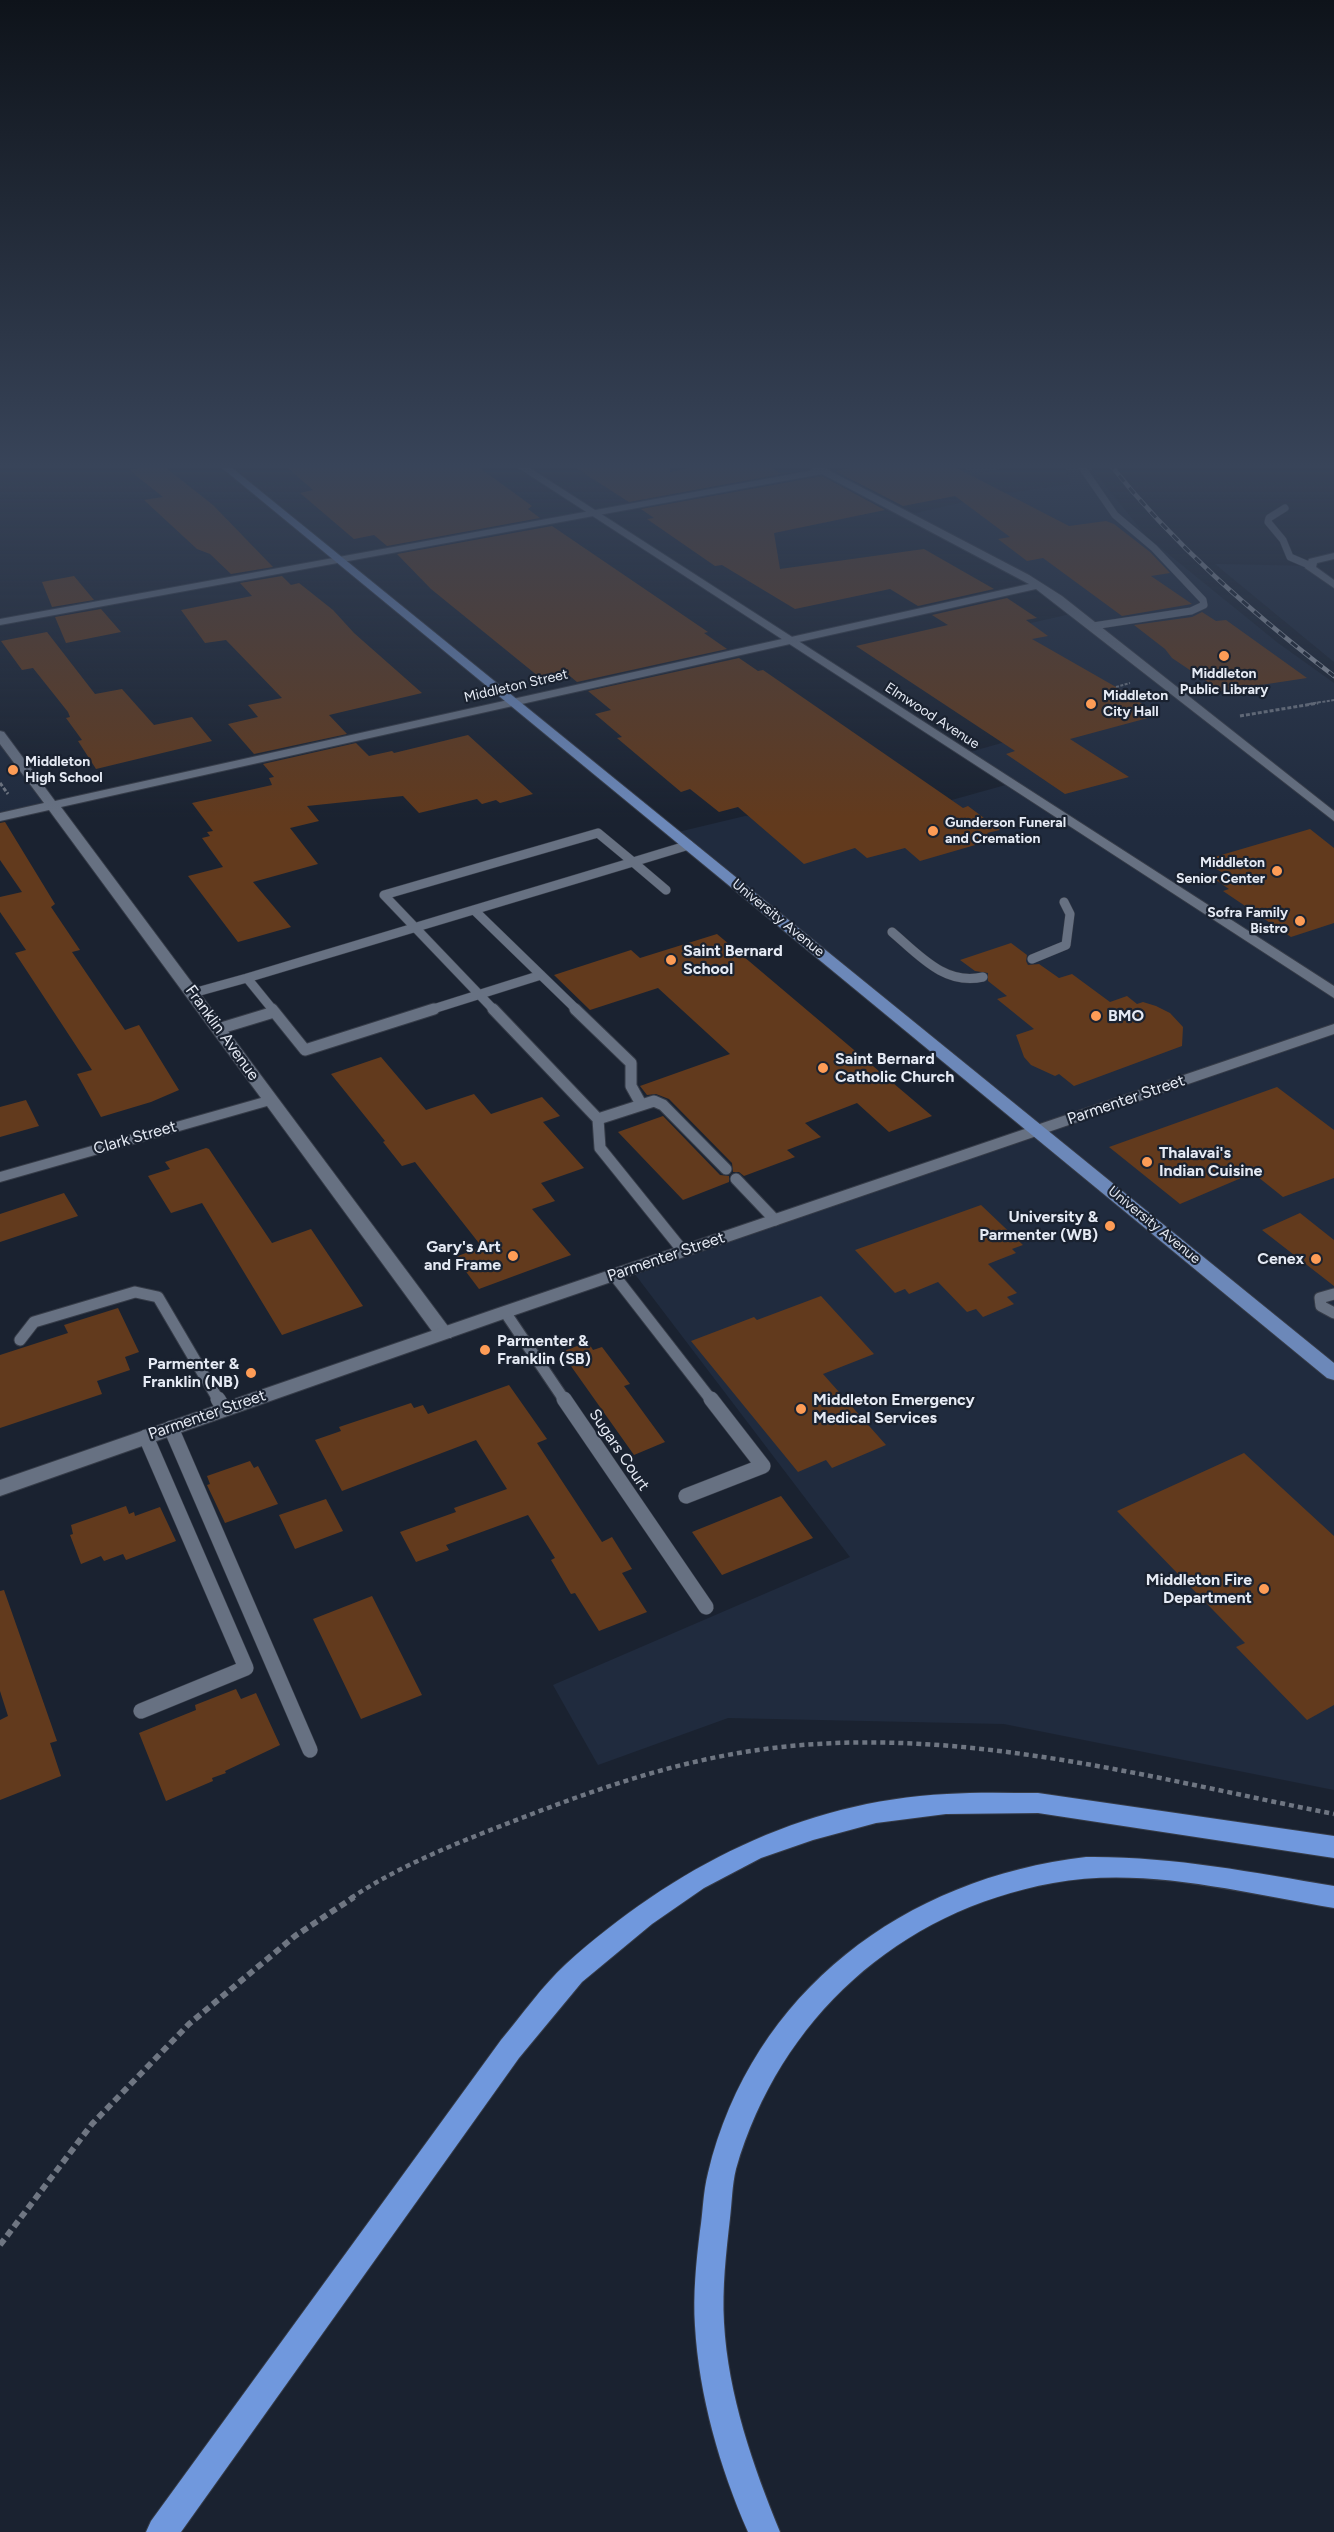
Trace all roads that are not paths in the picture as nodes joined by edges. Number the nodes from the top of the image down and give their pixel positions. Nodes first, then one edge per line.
1 (218, 581) edge
2 (364, 581) edge
3 (697, 581) edge
4 (1032, 581) edge
5 (1185, 581) edge
6 (1039, 585) junction
7 (0, 622) edge
8 (1093, 626) junction
9 (788, 641) junction
10 (513, 702) junction
11 (0, 735) edge
12 (53, 805) junction
13 (0, 817) edge
14 (1334, 817) edge
15 (689, 845) junction
16 (633, 862) junction
17 (666, 890) dead end
18 (1064, 902) dead end
19 (474, 910) junction
20 (416, 927) junction
21 (892, 932) dead end
22 (1032, 959) dead end
23 (541, 975) junction
24 (983, 977) dead end
25 (247, 978) junction
26 (193, 993) junction
27 (1334, 993) edge
28 (481, 994) junction
29 (274, 1012) junction
30 (218, 1029) junction
31 (1334, 1029) edge
32 (271, 1100) junction
33 (641, 1104) junction
34 (598, 1119) junction
35 (1038, 1130) junction
36 (726, 1170) dead end
37 (0, 1177) edge
38 (736, 1179) dead end
39 (775, 1220) junction
40 (683, 1251) junction
41 (614, 1275) junction
42 (1334, 1294) edge
43 (505, 1312) junction
44 (1334, 1313) edge
45 (444, 1333) junction
46 (20, 1340) dead end
47 (1334, 1373) edge
48 (224, 1409) junction
49 (171, 1428) junction
50 (146, 1437) junction
51 (0, 1488) edge
52 (686, 1496) dead end
53 (706, 1607) dead end
54 (141, 1711) dead end
55 (310, 1750) dead end
56 (1334, 1847) edge
57 (1334, 1897) edge
58 (162, 2532) edge
59 (764, 2532) edge

1 - 7 street
2 - 10 main road, University Avenue
3 - 9 street, Elmwood Avenue
4 - 6 street
5 - 8 lane
6 - 8 street
6 - 9 street, Middleton Street
8 - 14 street
9 - 10 street, Middleton Street
9 - 27 street, Elmwood Avenue
10 - 12 street, Middleton Street
10 - 15 main road, University Avenue
11 - 12 street, Franklin Avenue
12 - 13 street, Middleton Street
12 - 26 street, Franklin Avenue
15 - 16 lane
15 - 35 main road, University Avenue
16 - 17 lane
16 - 19 lane
16 - 20 lane
18 - 22 lane
19 - 20 lane
19 - 23 lane
20 - 25 lane
20 - 28 lane
21 - 24 lane
23 - 28 lane
23 - 33 lane
25 - 26 lane
25 - 29 lane
26 - 30 street, Franklin Avenue
28 - 29 lane
28 - 34 lane
29 - 30 lane
30 - 32 street, Franklin Avenue
31 - 35 street, Parmenter Street
32 - 37 street, Clark Street
32 - 45 street, Franklin Avenue
33 - 34 lane
33 - 36 lane
34 - 40 lane
35 - 39 street, Parmenter Street
35 - 47 main road, University Avenue
38 - 39 lane
39 - 40 street, Parmenter Street
40 - 41 street, Parmenter Street
41 - 43 street, Parmenter Street
41 - 52 lane
42 - 44 lane
43 - 45 street, Parmenter Street
43 - 53 lane, Sugars Court
45 - 48 street, Parmenter Street
46 - 48 lane
48 - 49 street, Parmenter Street
49 - 50 street, Parmenter Street
49 - 55 lane
50 - 51 street, Parmenter Street
50 - 54 lane
56 - 58 highway
57 - 59 highway

